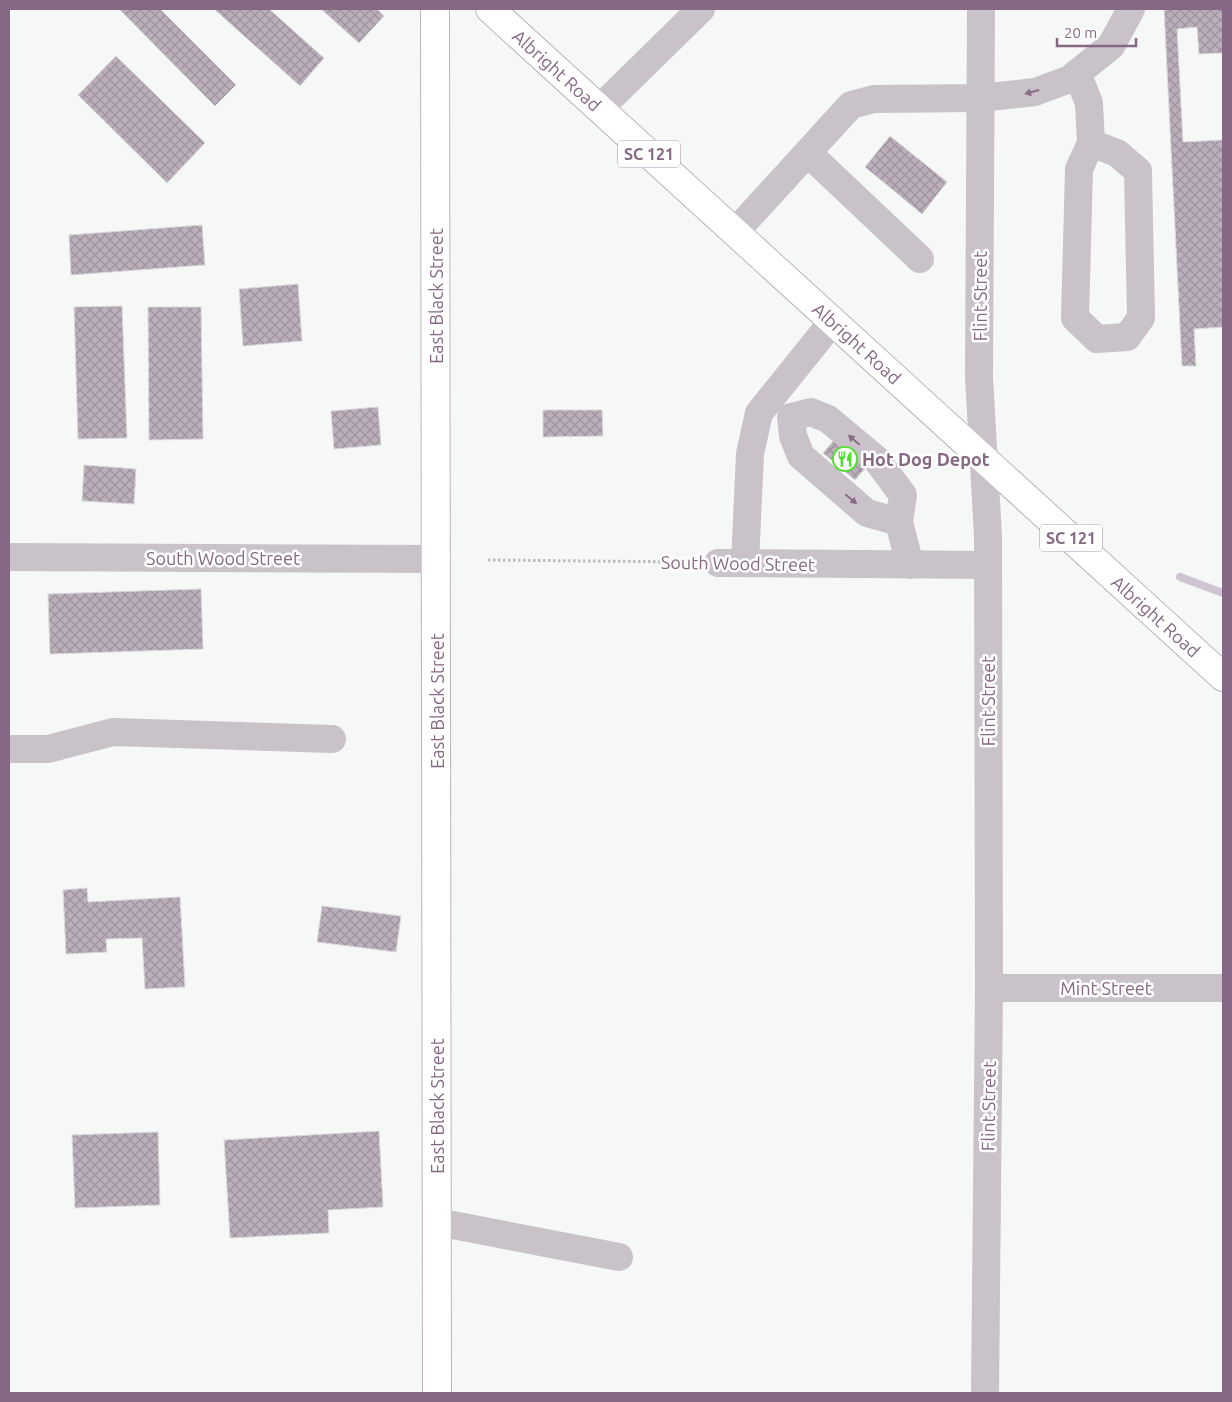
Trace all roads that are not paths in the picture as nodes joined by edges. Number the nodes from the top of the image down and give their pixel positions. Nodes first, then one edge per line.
1 (435, 9) edge
2 (490, 9) edge
3 (701, 9) edge
4 (981, 9) edge
5 (1131, 9) edge
6 (1077, 73) junction
7 (980, 98) junction
8 (600, 108) junction
9 (1091, 143) junction
10 (808, 153) junction
11 (735, 232) junction
12 (920, 259) dead end
13 (833, 321) junction
14 (770, 400) junction
15 (791, 417) junction
16 (984, 458) junction
17 (900, 522) junction
18 (9, 557) edge
19 (437, 559) junction
20 (718, 562) road end
21 (745, 563) junction
22 (910, 564) junction
23 (988, 565) junction
24 (1223, 677) edge
25 (332, 739) dead end
26 (9, 749) edge
27 (989, 988) junction
28 (1223, 988) edge
29 (437, 1222) junction
30 (619, 1257) dead end
31 (437, 1393) edge
32 (985, 1393) edge

1 - 19 main road, East Black Street
2 - 8 main road, Albright Road / SC 121
3 - 8 street
4 - 7 street, Flint Street
5 - 6 street
6 -> 7 street
6 - 9 street
7 - 10 street
7 - 16 street, Flint Street
8 - 11 main road, Albright Road / SC 121
9 - 9 street
10 - 11 street
10 - 12 street
11 - 13 main road, Albright Road / SC 121
13 - 14 street
13 - 16 main road, Albright Road / SC 121
14 - 15 street
14 - 21 street
15 -> 17 street
17 -> 15 street
16 - 23 street, Flint Street
16 - 24 main road, Albright Road / SC 121
17 - 22 street
18 - 19 street, South Wood Street
19 - 29 main road, East Black Street
20 - 21 street, South Wood Street
21 - 22 street, South Wood Street
22 - 23 street, South Wood Street
23 - 27 street, Flint Street
25 - 26 street
27 - 28 street, Mint Street
27 - 32 street, Flint Street
29 - 30 street
29 - 31 main road, East Black Street

